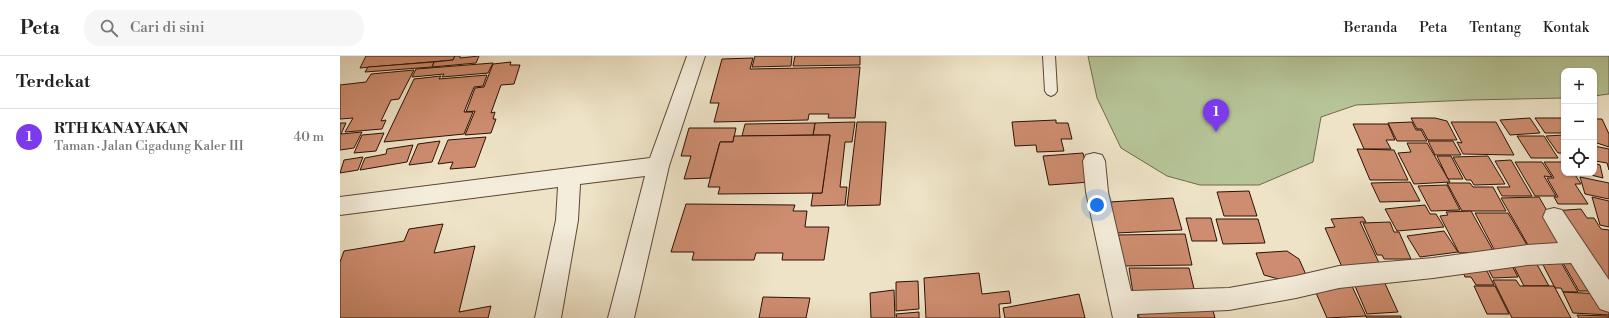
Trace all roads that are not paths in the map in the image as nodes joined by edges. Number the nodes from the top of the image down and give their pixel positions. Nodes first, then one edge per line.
1 (696, 56) edge
2 (1049, 56) edge
3 (1050, 91) dead end
4 (1094, 161) dead end
5 (658, 166) junction
6 (570, 177) junction
7 (340, 206) edge
8 (1554, 217) dead end
9 (1577, 252) junction
10 (1609, 301) edge
11 (1123, 310) edge
12 (548, 318) edge
13 (621, 318) edge

1 - 5 street
2 - 3 lane
4 - 11 street
5 - 6 street
5 - 13 street
6 - 7 street
6 - 12 street
8 - 9 street
9 - 10 street
9 - 11 street

